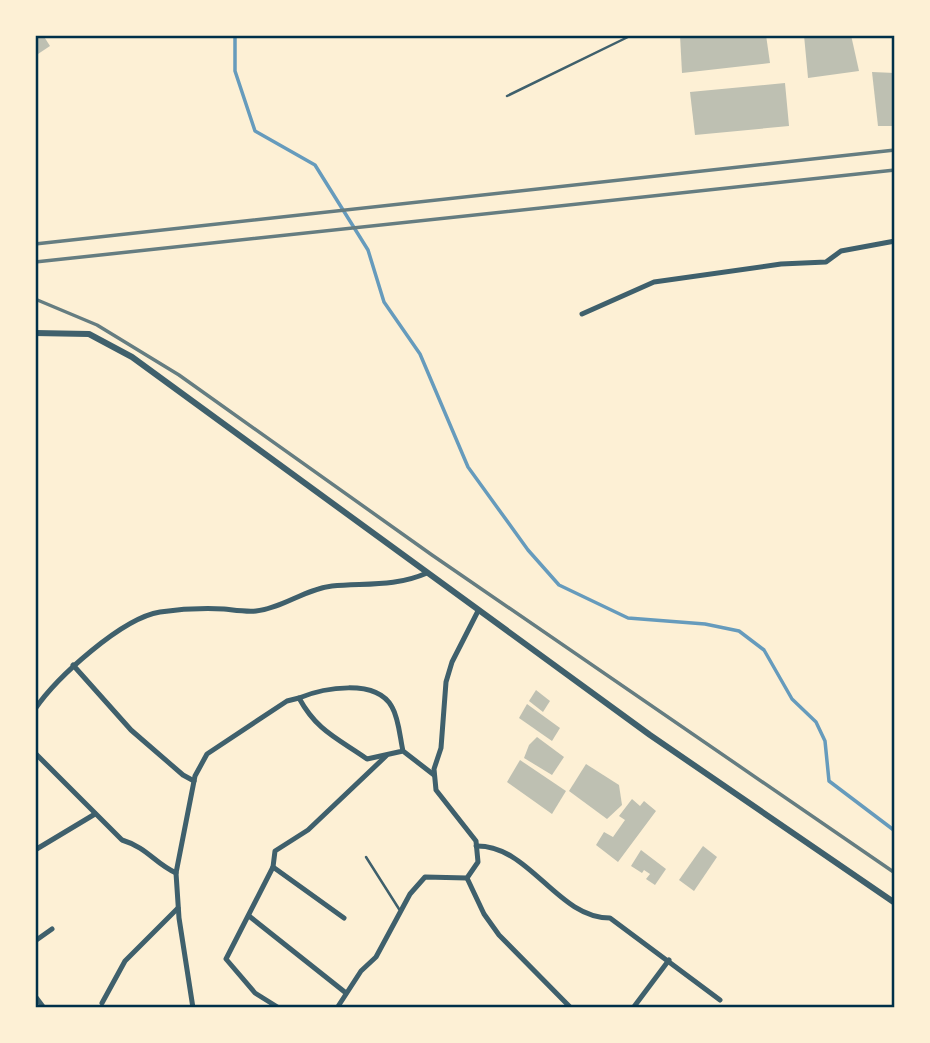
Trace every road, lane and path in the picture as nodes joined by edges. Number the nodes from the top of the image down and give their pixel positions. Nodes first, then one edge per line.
1 (632, 35) edge
2 (507, 96) dead end
3 (895, 240) edge
4 (582, 314) dead end
5 (35, 333) edge
6 (427, 573) junction
7 (478, 611) junction
8 (73, 665) junction
9 (299, 698) junction
10 (35, 709) edge
11 (402, 751) junction
12 (35, 753) edge
13 (386, 756) junction
14 (434, 775) junction
15 (194, 781) junction
16 (95, 814) junction
17 (476, 846) junction
18 (35, 850) edge
19 (366, 857) dead end
20 (273, 867) junction
21 (176, 873) junction
22 (467, 878) junction
23 (895, 903) edge
24 (178, 908) junction
25 (401, 911) junction
26 (249, 916) junction
27 (344, 918) dead end
28 (52, 929) dead end
29 (35, 941) edge
30 (668, 960) junction
31 (346, 993) junction
32 (35, 996) edge
33 (720, 1000) dead end
34 (103, 1003) dead end
35 (44, 1008) edge
36 (194, 1008) edge
37 (279, 1008) edge
38 (337, 1008) edge
39 (571, 1008) edge
40 (634, 1008) edge

1 - 2 lane
3 - 4 street
5 - 6 street
6 - 7 street
6 - 8 street
7 - 14 street
7 - 23 street
8 - 10 street
8 - 15 street
9 - 11 street
9 - 13 street
9 - 15 street
11 - 13 street
11 - 14 street
12 - 16 street
13 - 20 street
14 - 17 street
15 - 21 street
16 - 18 street
16 - 21 street
17 - 22 street
17 - 30 street
19 - 25 lane
20 - 26 street
20 - 27 street
21 - 24 street
22 - 25 street
22 - 39 street
24 - 34 street
24 - 36 street
25 - 31 street
26 - 31 street
26 - 37 street
28 - 29 street
30 - 33 street
30 - 40 street
31 - 38 street
32 - 35 street

